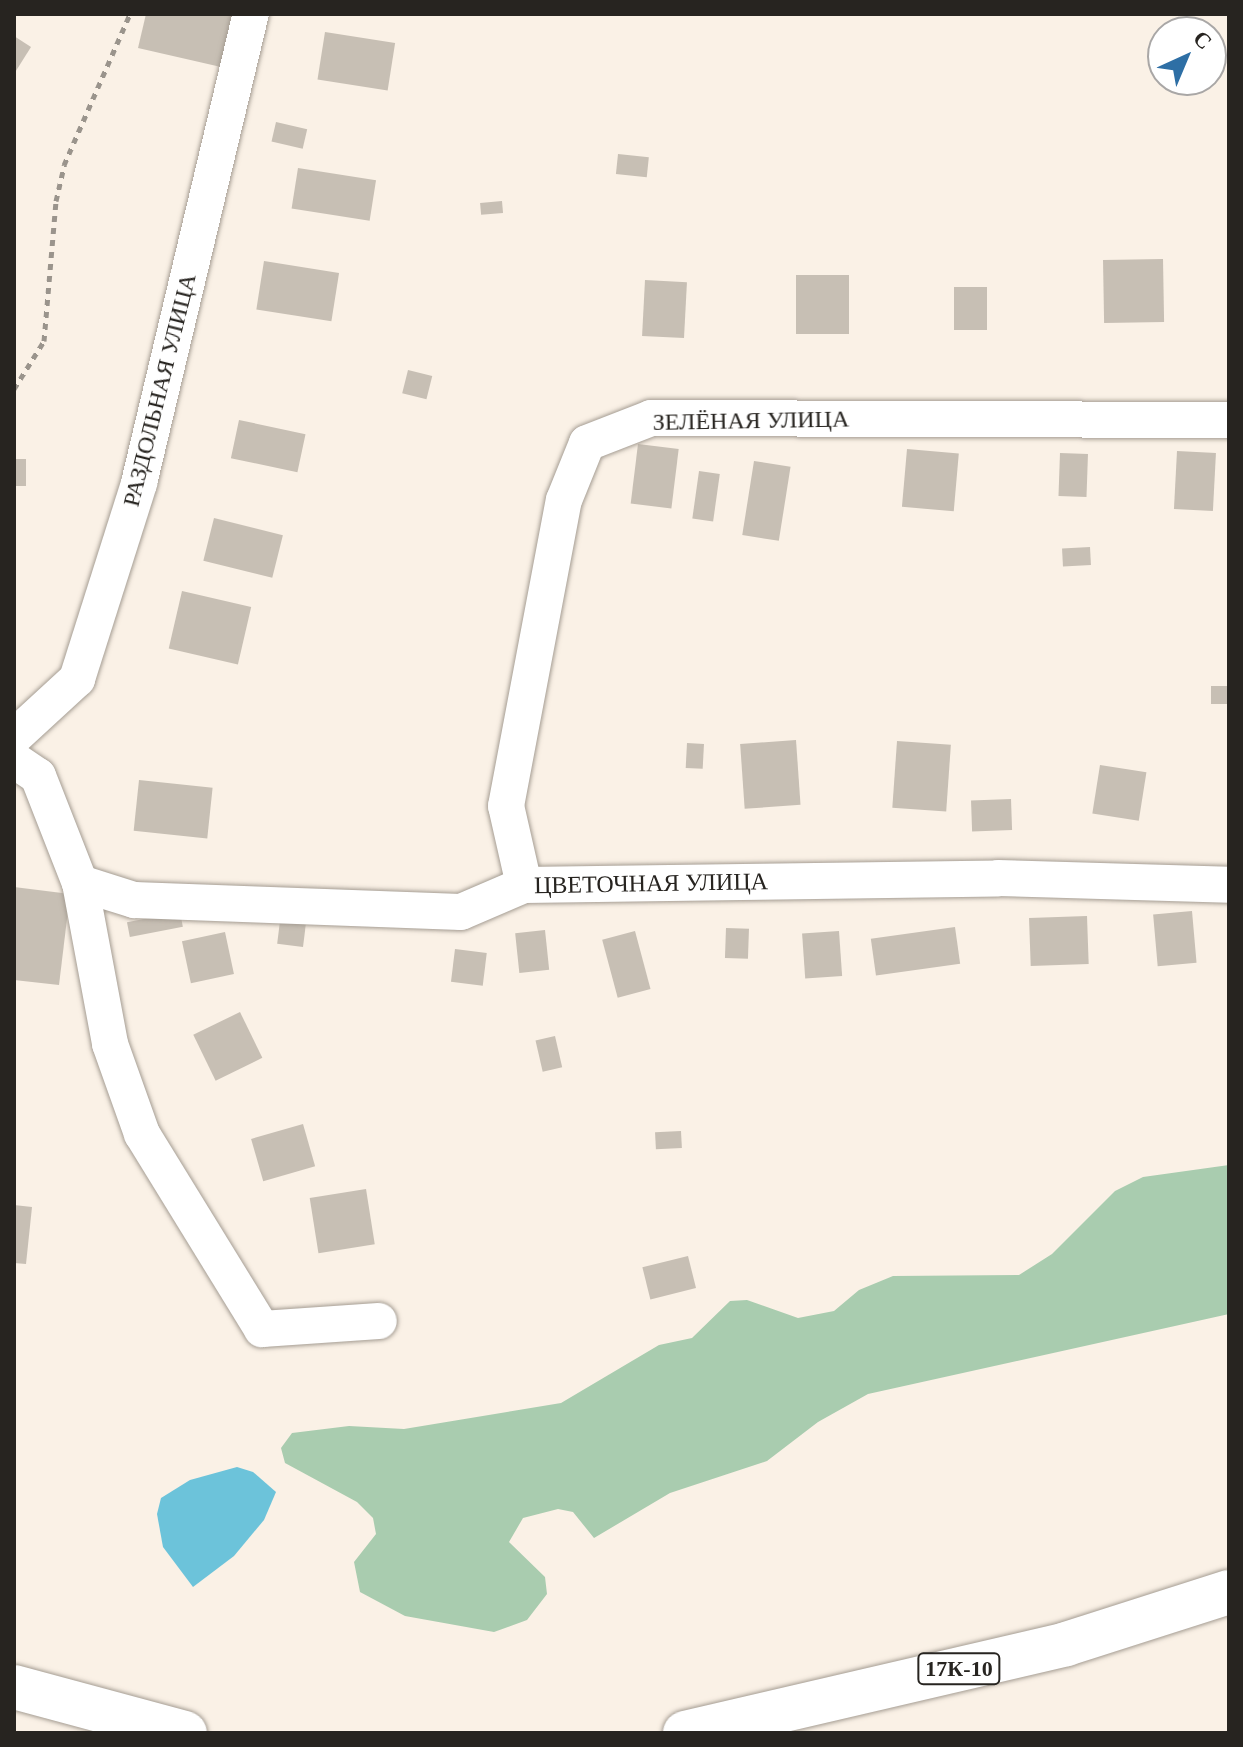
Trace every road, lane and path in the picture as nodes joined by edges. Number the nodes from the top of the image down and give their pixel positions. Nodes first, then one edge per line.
1 (122, 14) edge
2 (130, 14) edge
3 (251, 14) edge
4 (125, 22) junction
5 (14, 389) edge
6 (1229, 420) edge
7 (14, 737) edge
8 (14, 760) edge
9 (80, 883) junction
10 (524, 885) junction
11 (1229, 885) edge
12 (379, 1321) dead end
13 (1229, 1592) edge
14 (14, 1687) edge
15 (185, 1733) edge
16 (685, 1733) edge

1 - 4 path
2 - 4 path
3 - 7 street, РАЗДОЛЬНАЯ УЛИЦА
4 - 5 path
6 - 10 street, ЗЕЛЁНАЯ УЛИЦА
8 - 9 street
9 - 10 street, ЦВЕТОЧНАЯ УЛИЦА
9 - 12 street
10 - 11 street, ЦВЕТОЧНАЯ УЛИЦА
13 - 16 main road, 17К-10
14 - 15 main road

